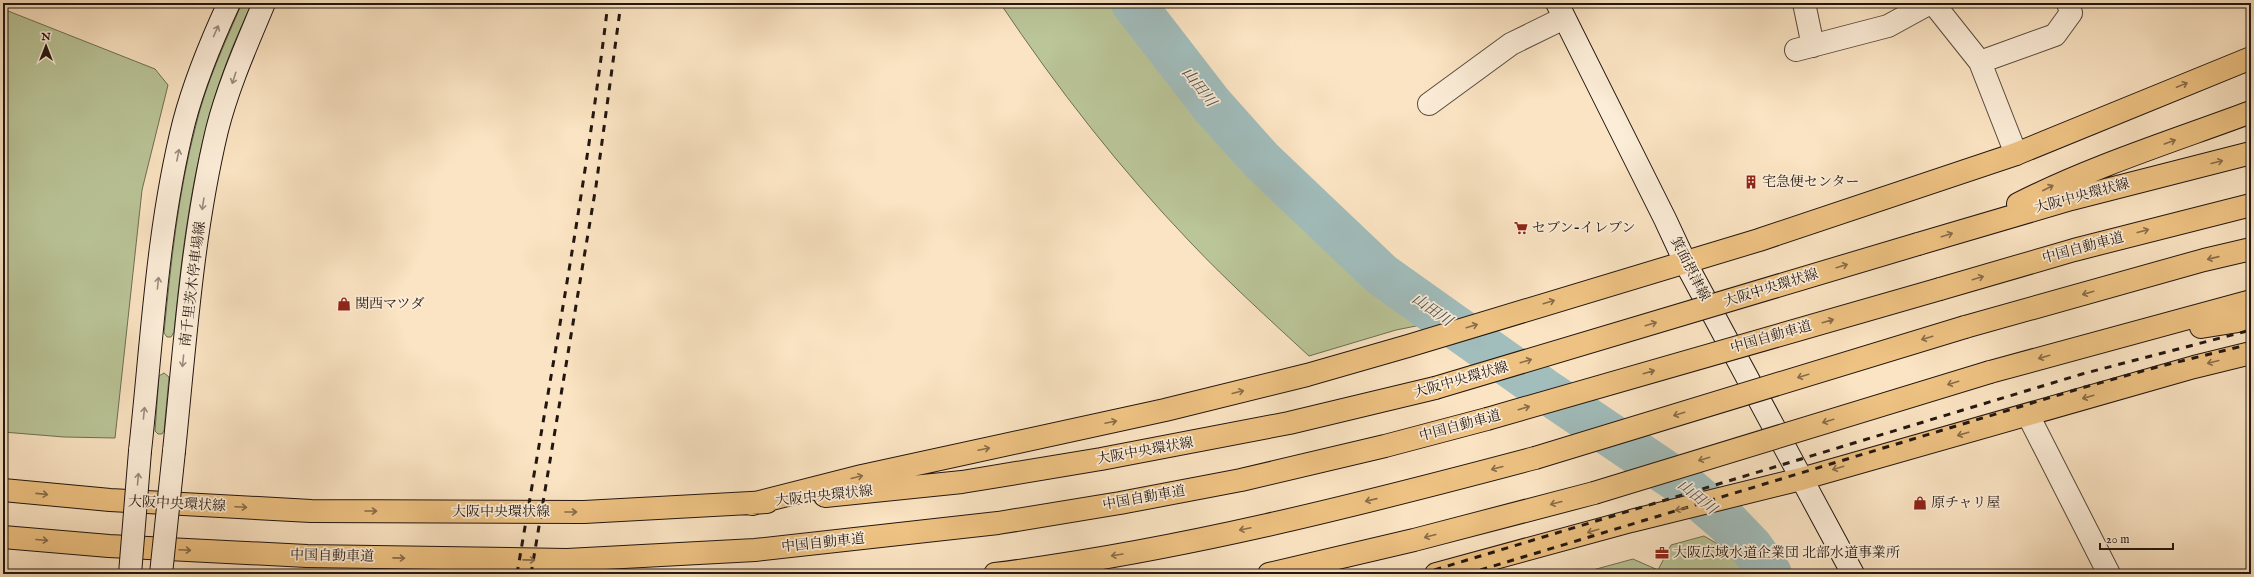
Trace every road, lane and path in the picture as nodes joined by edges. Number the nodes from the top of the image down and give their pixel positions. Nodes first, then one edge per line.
1 (229, 3) edge
2 (264, 3) edge
3 (1804, 3) edge
4 (1931, 3) edge
5 (2068, 3) edge
6 (1560, 11) edge
7 (2251, 58) edge
8 (1980, 62) junction
9 (1428, 104) dead end
10 (2251, 112) edge
11 (2251, 153) edge
12 (2016, 154) junction
13 (2251, 204) edge
14 (1976, 225) junction
15 (2251, 249) edge
16 (1685, 262) junction
17 (2251, 302) edge
18 (2251, 319) edge
19 (2082, 346) junction
20 (2251, 353) edge
21 (2028, 415) junction
22 (1801, 479) junction
23 (3, 490) edge
24 (752, 504) junction
25 (3, 537) edge
26 (130, 574) edge
27 (161, 574) edge
28 (995, 574) edge
29 (1269, 574) edge
30 (1436, 574) edge
31 (1853, 574) edge
32 (2109, 574) edge

26 -> 1 main road, bridge
2 -> 27 main road, 南千里茨木停車場線, bridge
3 - 4 main road
4 - 8 main road
5 - 8 main road
6 - 9 main road
6 - 16 main road, 箕面摂津線
12 -> 7 main road
8 - 12 main road
14 -> 10 main road
14 -> 11 main road, 大阪中央環状線
12 - 16 main road
25 -> 13 main road, 中国自動車道, bridge
24 -> 14 main road, 大阪中央環状線, bridge
15 -> 28 main road, bridge
16 - 22 main road, 箕面摂津線
24 -> 16 main road
17 - 19 main road
18 - 19 main road
19 -> 29 main road, bridge
20 -> 21 main road
21 -> 22 main road
21 - 32 main road
22 -> 30 main road
22 - 31 main road, 箕面摂津線
23 -> 24 main road, 大阪中央環状線

